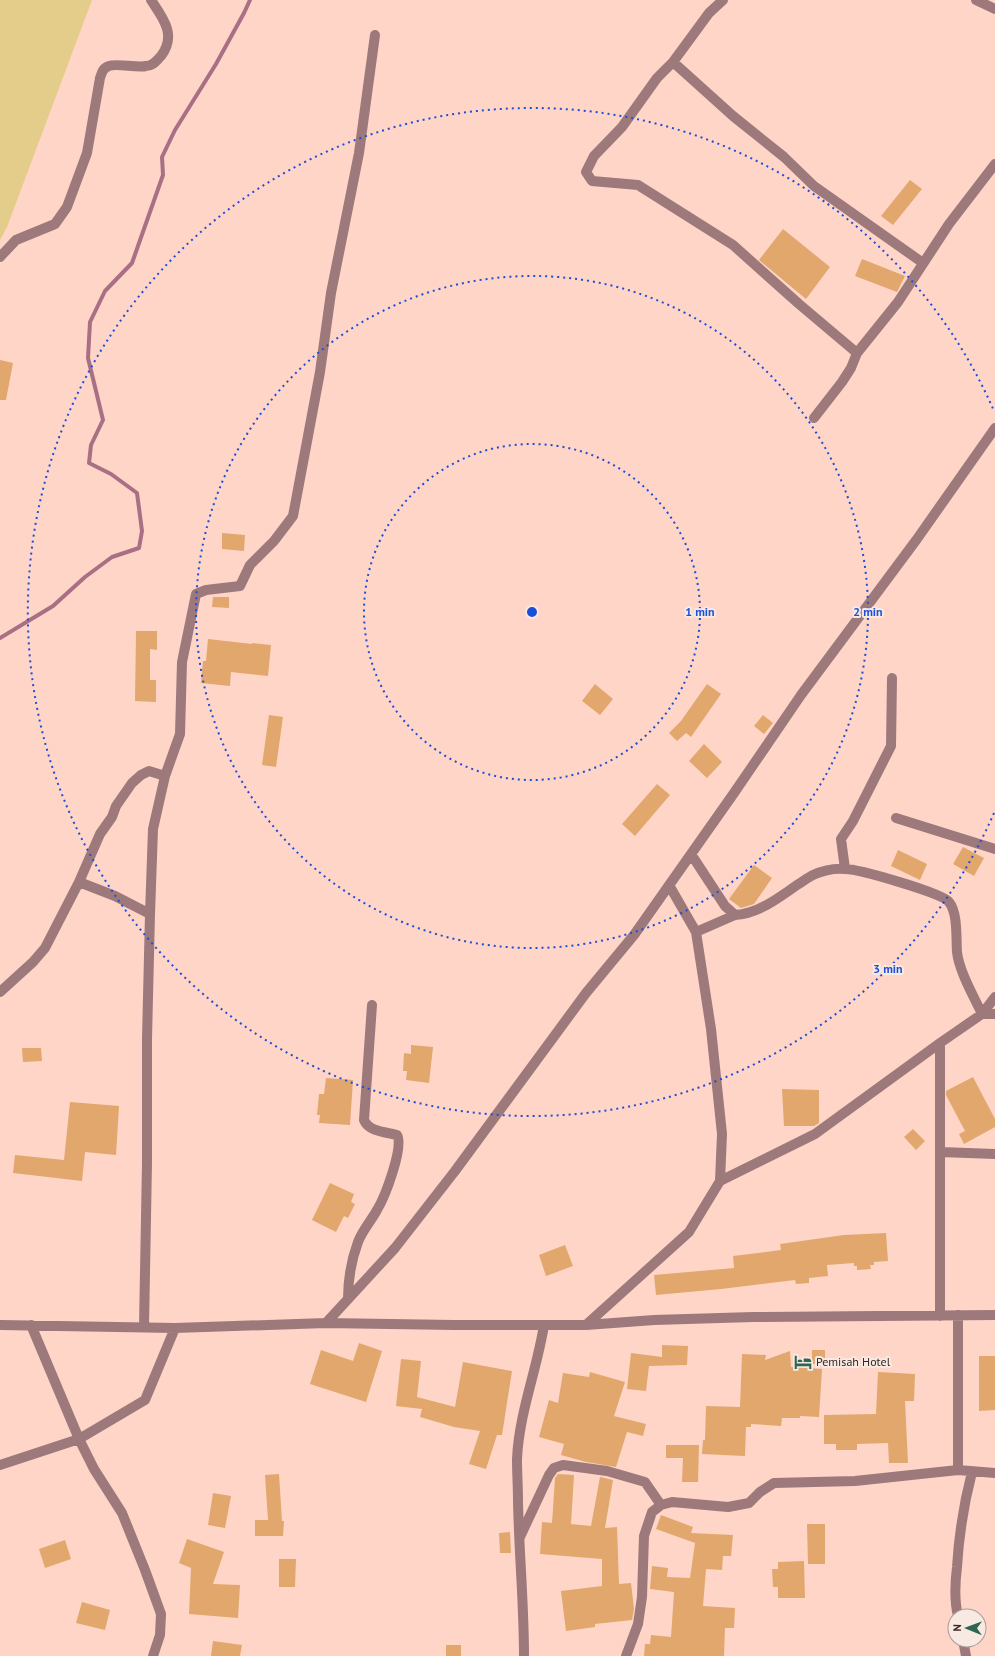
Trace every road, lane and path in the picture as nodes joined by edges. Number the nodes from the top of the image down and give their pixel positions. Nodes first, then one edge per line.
1 (151, 0) edge
2 (723, 0) edge
3 (976, 0) edge
4 (995, 9) edge
5 (375, 36) dead end
6 (673, 62) junction
7 (995, 164) edge
8 (0, 256) edge
9 (923, 263) junction
10 (857, 353) junction
11 (814, 418) dead end
12 (995, 428) edge
13 (892, 678) dead end
14 (165, 776) junction
15 (896, 818) dead end
16 (995, 849) edge
17 (691, 854) junction
18 (846, 869) junction
19 (79, 882) junction
20 (669, 885) junction
21 (150, 914) junction
22 (735, 915) junction
23 (696, 932) junction
24 (0, 992) edge
25 (995, 997) edge
26 (372, 1005) dead end
27 (982, 1014) junction
28 (995, 1014) edge
29 (940, 1043) junction
30 (940, 1152) junction
31 (995, 1154) edge
32 (720, 1181) junction
33 (348, 1299) junction
34 (958, 1315) junction
35 (995, 1315) edge
36 (940, 1316) junction
37 (326, 1323) junction
38 (31, 1324) junction
39 (0, 1325) edge
40 (544, 1325) junction
41 (586, 1325) junction
42 (144, 1327) junction
43 (175, 1328) junction
44 (79, 1439) junction
45 (0, 1465) edge
46 (958, 1470) junction
47 (972, 1472) junction
48 (995, 1473) edge
49 (661, 1505) junction
50 (519, 1539) junction
51 (957, 1608) edge
52 (153, 1656) edge
53 (524, 1656) edge
54 (626, 1656) edge

1 - 8 street
2 - 6 street
3 - 4 street
5 - 14 street
6 - 9 street
6 - 10 street
7 - 9 street
9 - 10 street
10 - 11 street
12 - 17 street
13 - 18 street
14 - 19 street
14 - 21 street
15 - 16 street
17 - 20 street
17 - 22 street
18 - 22 street
18 - 27 street
19 - 21 street
19 - 24 street
20 - 23 street
20 - 33 street
21 - 42 street
22 - 23 street
23 - 32 street
25 - 27 street
26 - 33 street
27 - 28 street
27 - 29 street
29 - 30 street
29 - 32 street
30 - 31 street
30 - 36 street
32 - 41 street
33 - 37 street
34 - 35 street
34 - 36 street
34 - 46 street
36 - 41 street
37 - 40 street
37 - 43 street
38 - 39 street
38 - 42 street
38 - 44 street
40 - 41 street
40 - 50 street
42 - 43 street
43 - 44 street
44 - 45 street
44 - 52 street
46 - 47 street
46 - 49 street
47 - 48 street
47 - 51 street
49 - 50 street
49 - 54 street
50 - 53 street

